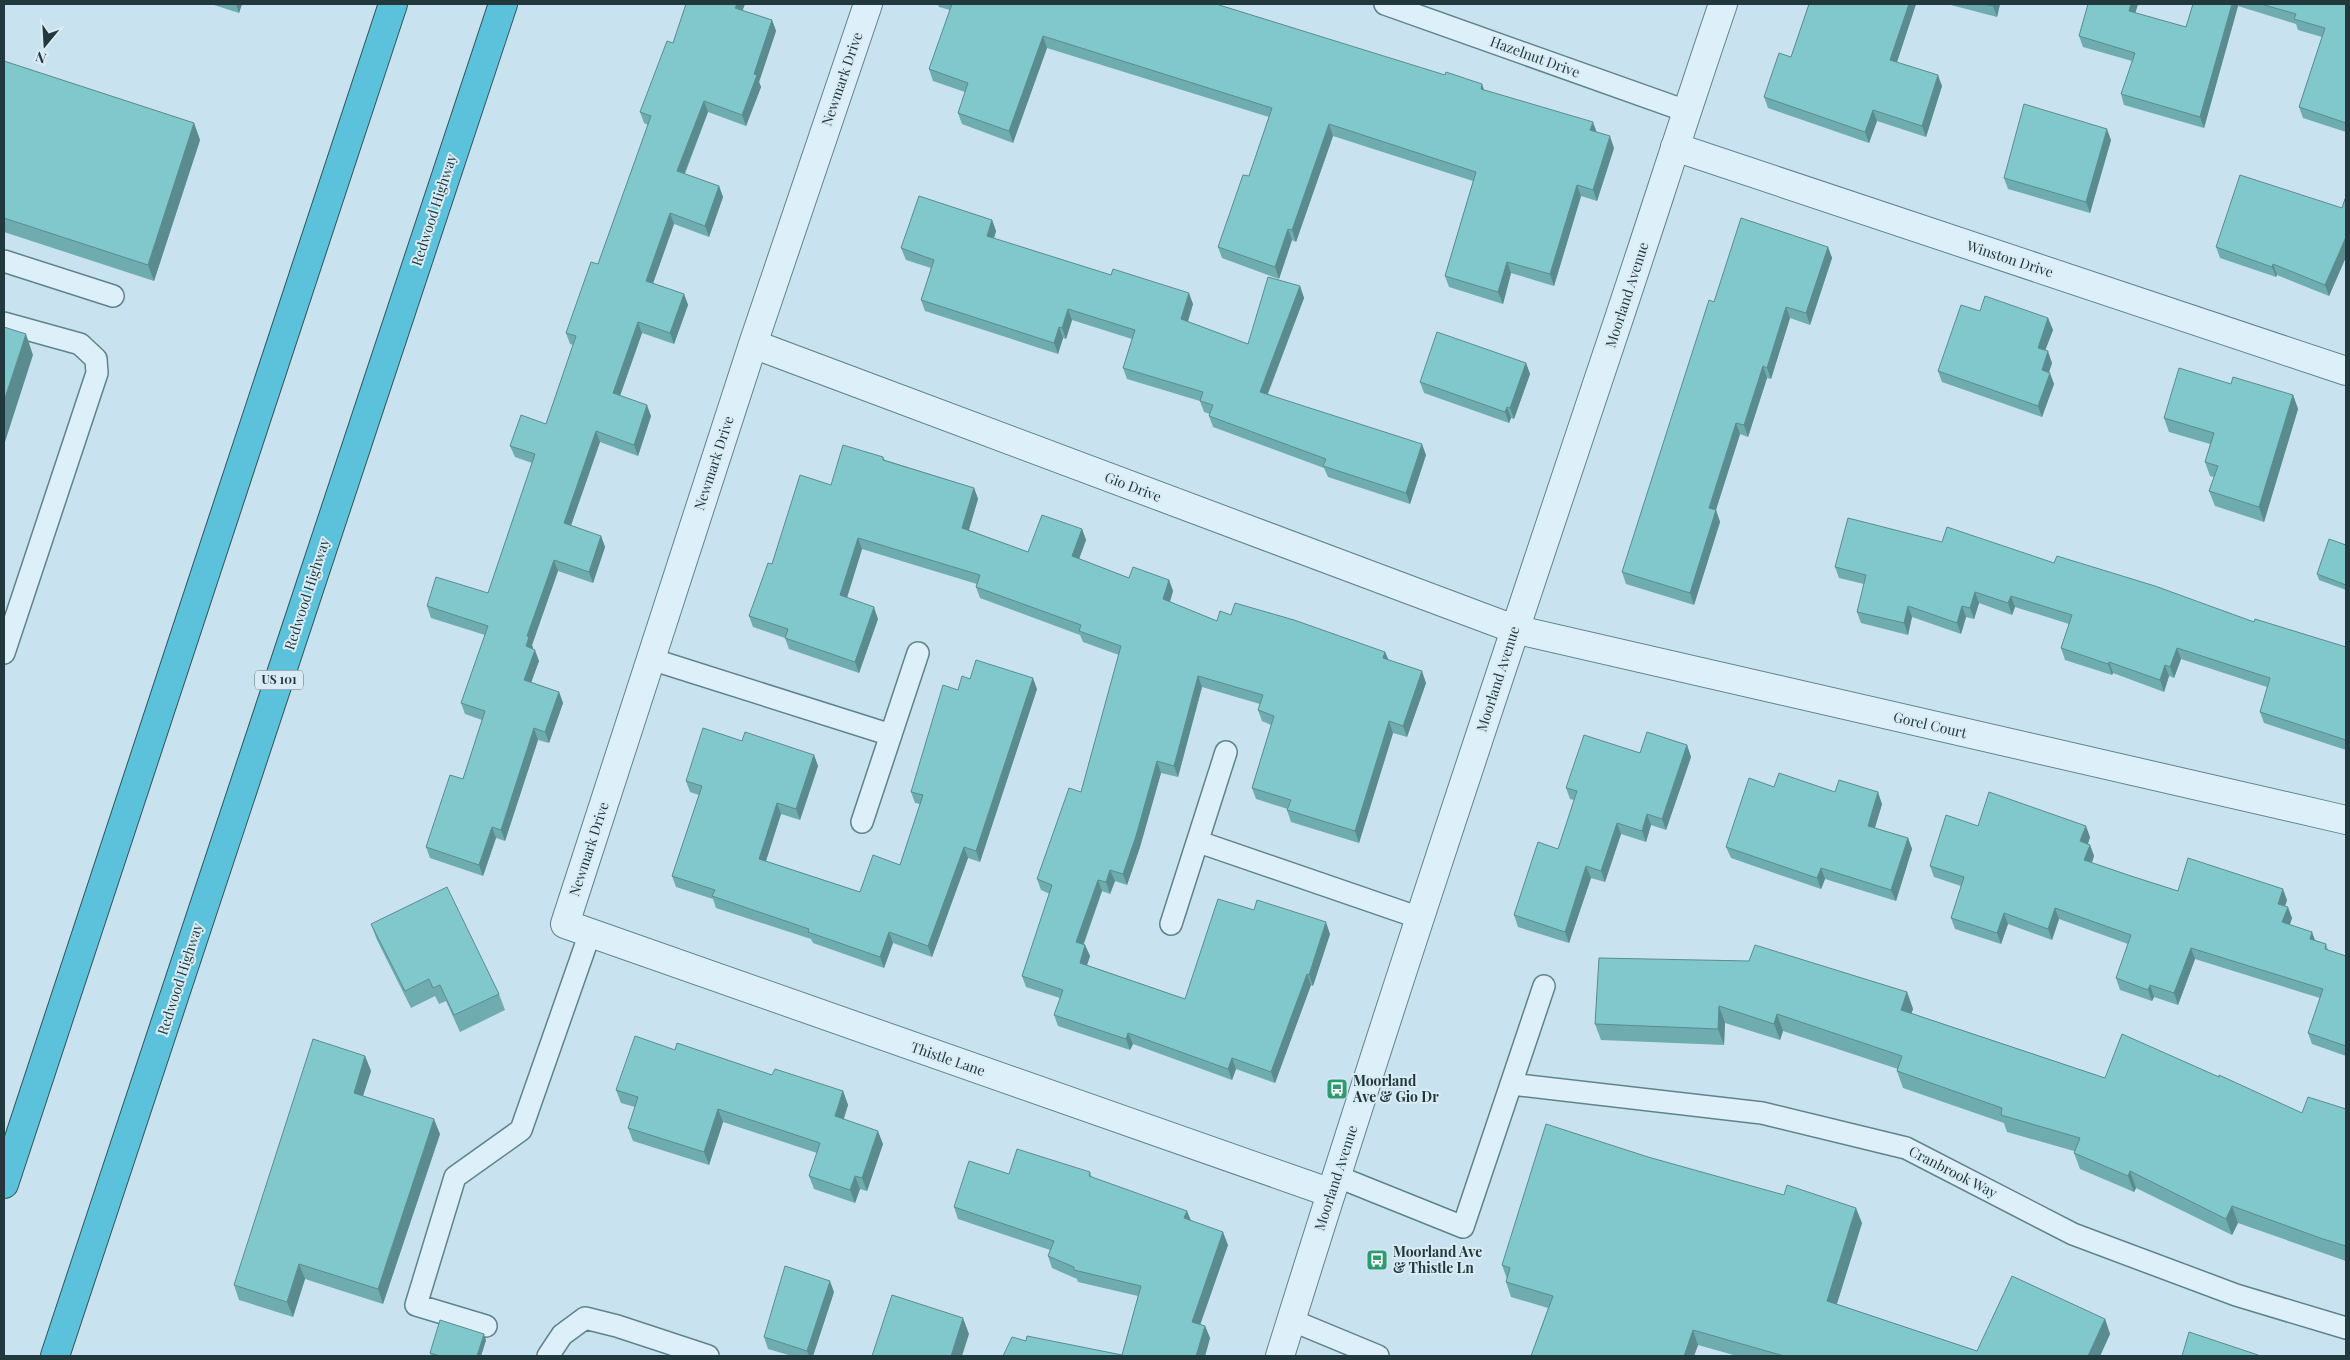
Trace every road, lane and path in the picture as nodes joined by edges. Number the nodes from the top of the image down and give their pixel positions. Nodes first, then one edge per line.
1 (393, 4) edge
2 (503, 4) edge
3 (868, 4) edge
4 (1385, 4) edge
5 (1723, 4) edge
6 (1686, 111) junction
7 (1674, 147) junction
8 (4, 261) edge
9 (113, 296) dead end
10 (4, 323) edge
11 (753, 344) junction
12 (2346, 372) edge
13 (1514, 629) junction
14 (918, 653) dead end
15 (4, 654) edge
16 (651, 659) junction
17 (891, 735) junction
18 (1226, 752) dead end
19 (2346, 820) edge
20 (862, 822) dead end
21 (1199, 842) junction
22 (1420, 918) junction
23 (565, 924) joint
24 (1171, 924) dead end
25 (590, 933) junction
26 (1544, 986) dead end
27 (1511, 1084) junction
28 (4, 1184) edge
29 (1333, 1185) junction
30 (1292, 1320) junction
31 (486, 1326) dead end
32 (2346, 1328) edge
33 (55, 1356) edge
34 (548, 1356) edge
35 (708, 1356) edge
36 (1280, 1356) edge
37 (1378, 1356) edge

1 - 28 highway
2 - 33 highway, Redwood Highway / US 101
3 - 11 street, Newmark Drive
4 - 6 lane, Hazelnut Drive
5 - 6 street, Moorland Avenue
6 - 7 street, Moorland Avenue
7 - 12 street, Winston Drive
7 - 13 street, Moorland Avenue
8 - 9 lane
10 - 15 lane
11 - 13 street, Gio Drive
11 - 16 street, Newmark Drive
13 - 19 street, Gorel Court
13 - 22 street, Moorland Avenue
14 - 17 lane
16 - 17 lane
16 - 23 street, Newmark Drive
17 - 20 lane
18 - 21 lane
21 - 22 lane
21 - 24 lane
22 - 29 street, Moorland Avenue
23 - 25 street, Thistle Lane
25 - 29 street, Thistle Lane
25 - 31 lane
26 - 27 lane
27 - 29 lane
27 - 32 lane, Cranbrook Way
29 - 30 street, Moorland Avenue
30 - 36 street, Moorland Avenue
30 - 37 lane
34 - 35 lane

